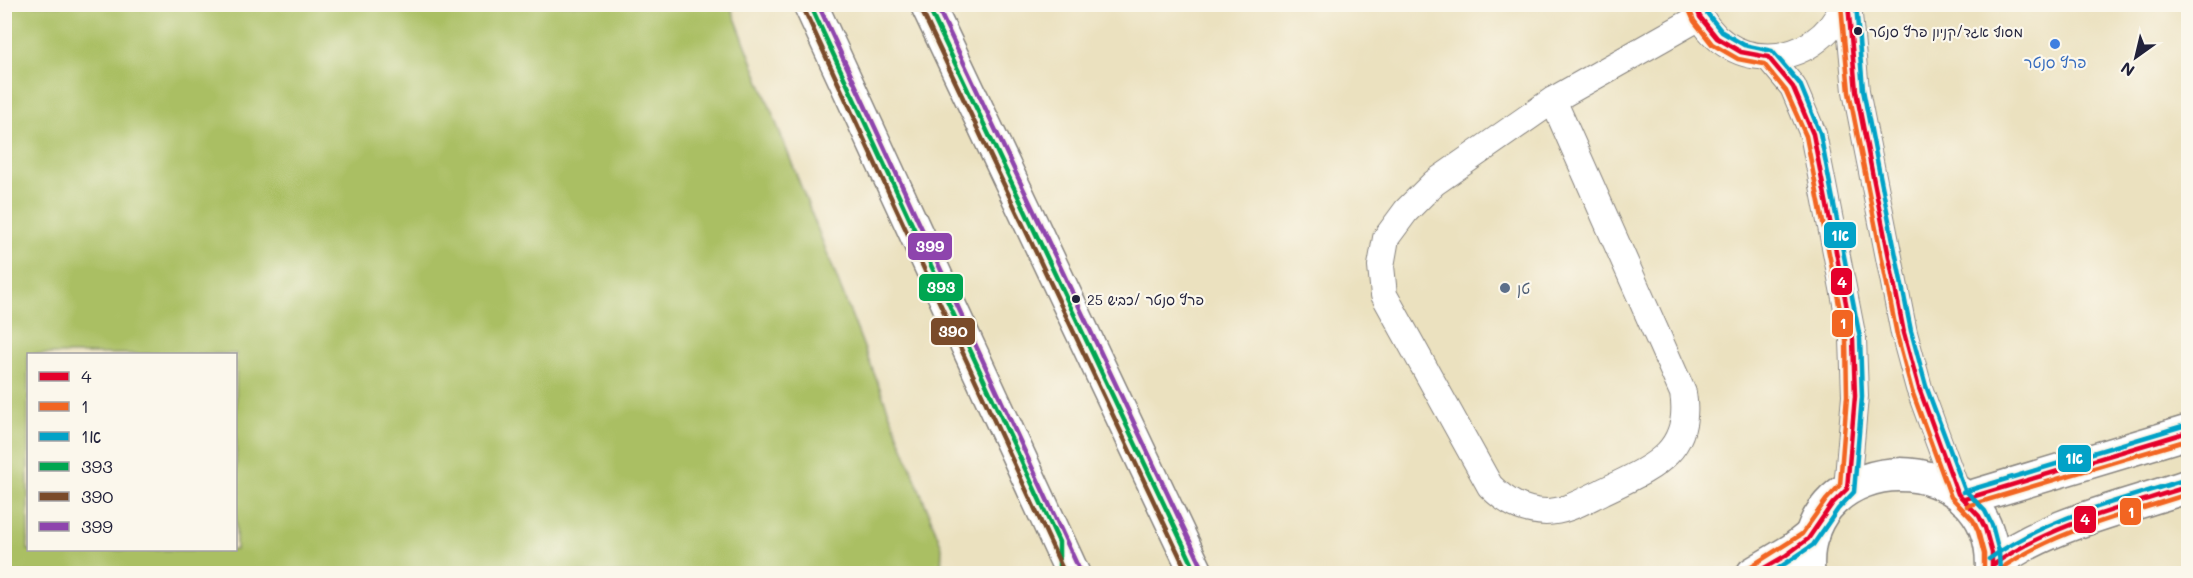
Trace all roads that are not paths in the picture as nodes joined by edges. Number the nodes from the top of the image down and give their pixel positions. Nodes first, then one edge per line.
1 (810, 4) edge
2 (927, 4) edge
3 (1846, 4) edge
4 (1697, 11) edge
5 (1768, 57) junction
6 (1553, 100) junction
7 (2188, 432) edge
8 (2188, 486) edge
9 (1847, 489) junction
10 (1962, 496) junction
11 (1812, 535) junction
12 (1059, 558) edge
13 (1993, 569) edge
14 (1073, 573) edge
15 (1197, 573) edge
16 (1753, 573) edge
17 (1808, 573) edge

1 - 12 main road
2 - 15 main road
3 - 5 lane
3 - 10 lane
4 - 5 lane
4 - 6 lane
5 - 9 lane
6 - 6 lane
7 - 10 main road
8 - 13 main road
9 - 10 main road
9 - 11 main road
10 - 13 main road
11 - 16 main road
11 - 17 main road
12 - 14 main road

